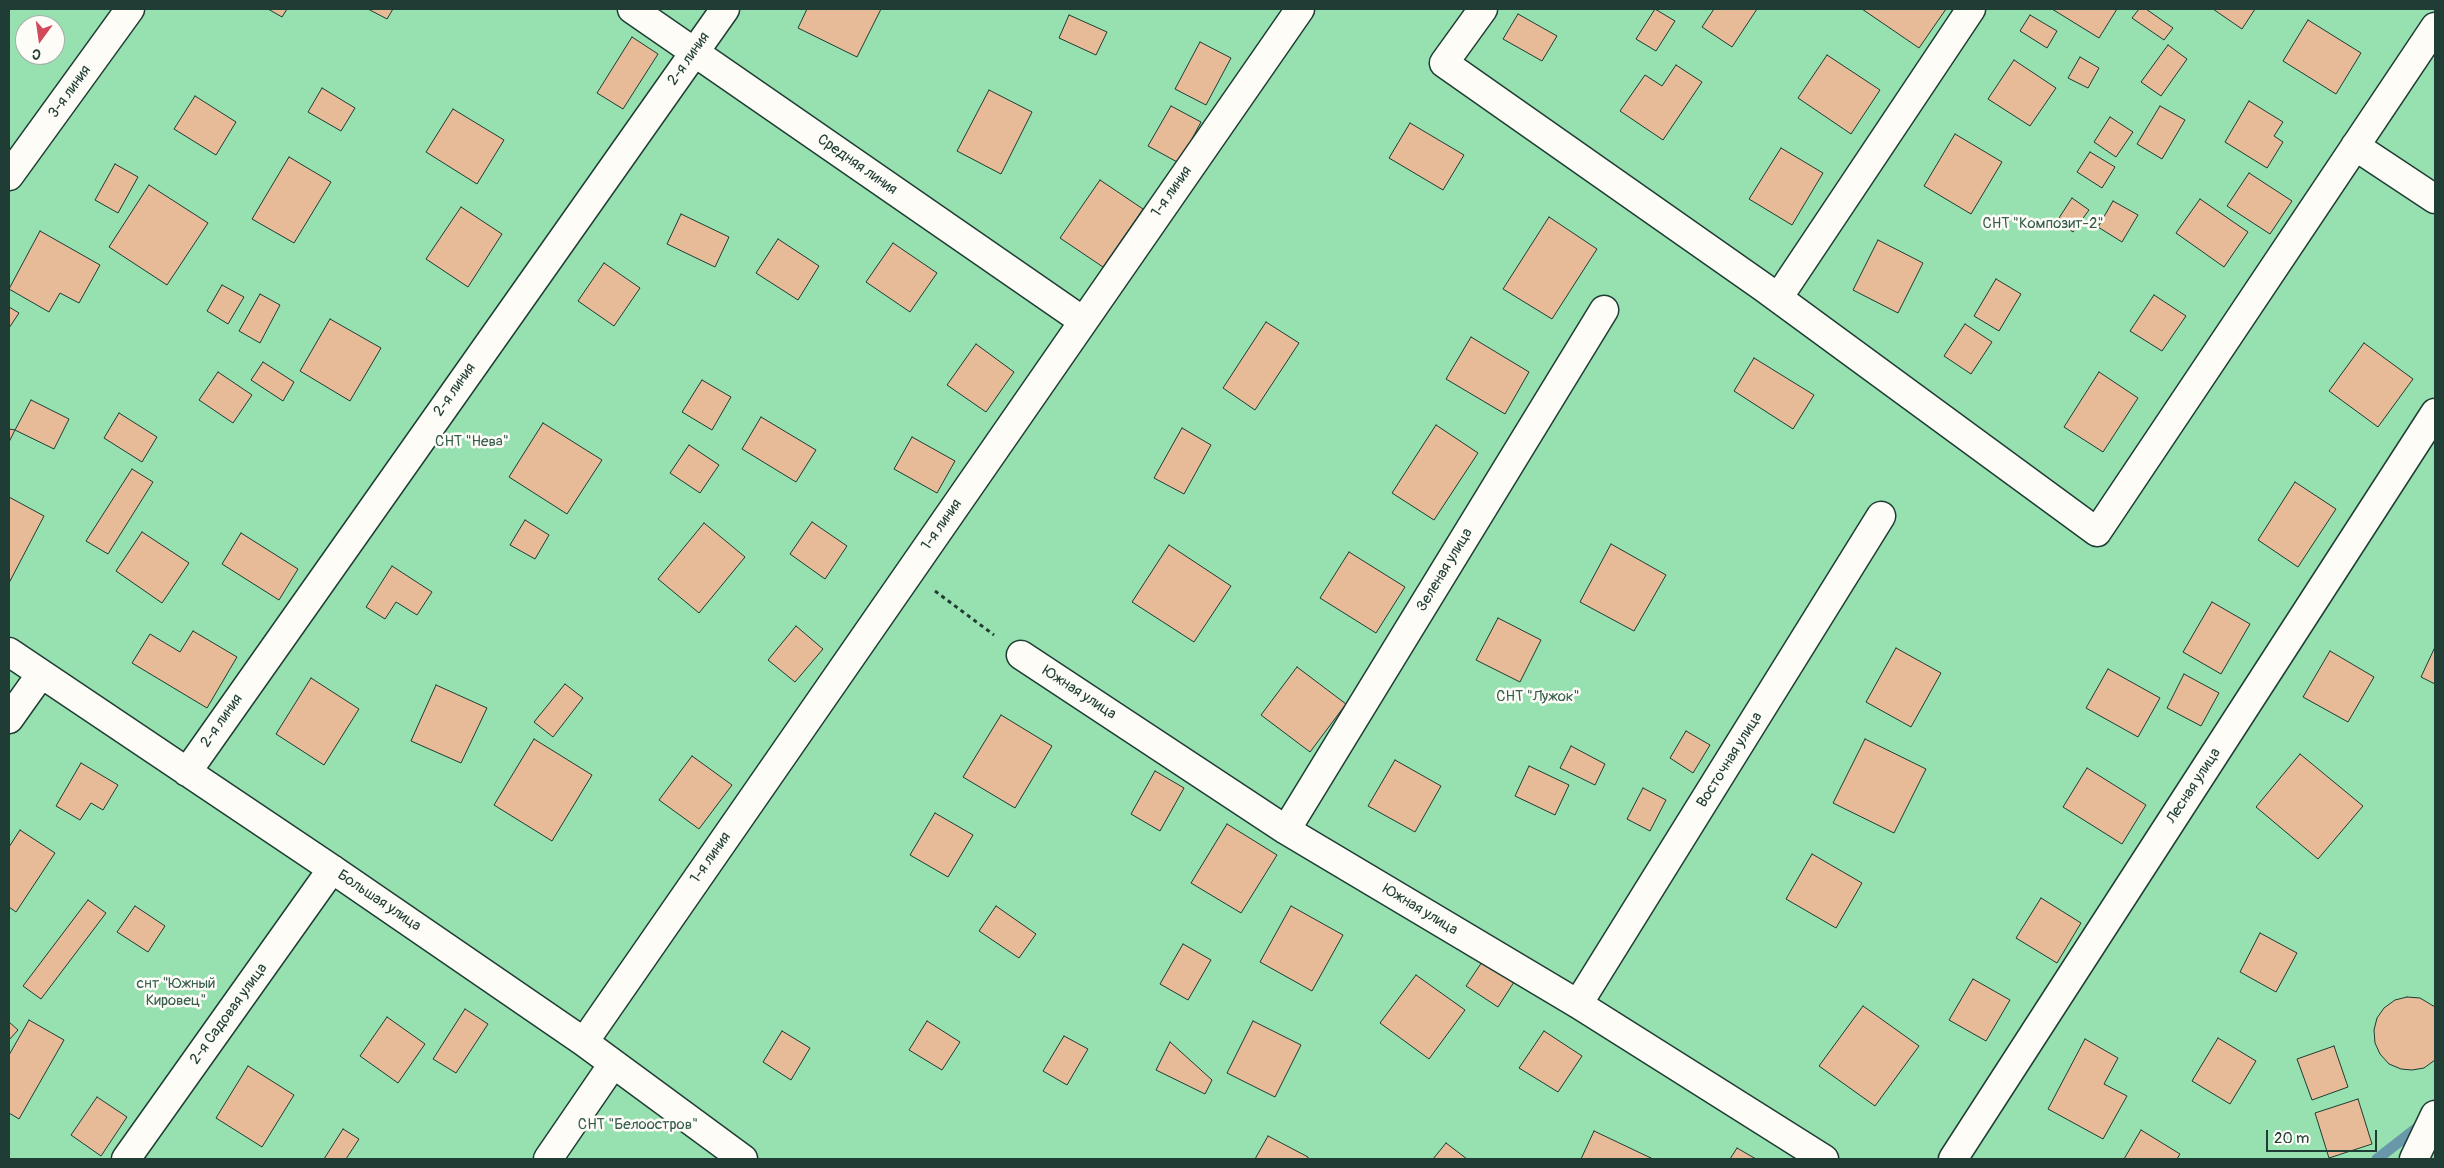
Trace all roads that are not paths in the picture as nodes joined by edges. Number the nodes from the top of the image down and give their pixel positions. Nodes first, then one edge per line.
1 (130, 9) edge
2 (632, 9) edge
3 (724, 9) edge
4 (1300, 9) edge
5 (1482, 9) edge
6 (1971, 9) edge
7 (2435, 27) edge
8 (693, 52) junction
9 (2355, 146) junction
10 (9, 176) edge
11 (2435, 200) edge
12 (1778, 298) junction
13 (1604, 310) dead end
14 (1083, 321) junction
15 (2435, 413) edge
16 (1881, 516) dead end
17 (9, 652) edge
18 (1021, 655) road end
19 (41, 674) junction
20 (9, 719) edge
21 (187, 772) junction
22 (1286, 830) junction
23 (332, 869) junction
24 (1578, 1004) junction
25 (584, 1042) junction
26 (613, 1064) junction
27 (2435, 1115) edge
28 (126, 1159) edge
29 (548, 1159) edge
30 (743, 1159) edge
31 (1824, 1159) edge
32 (1953, 1159) edge
33 (2414, 1159) edge

1 - 10 street, 3-я линия
2 - 8 street, Средняя линия
3 - 8 street, 2-я линия
4 - 14 street, 1-я линия
5 - 12 street
6 - 12 street
7 - 9 street
8 - 14 street, Средняя линия
8 - 21 street, 2-я линия
9 - 11 street
9 - 12 street
13 - 22 street, Зеленая улица
14 - 25 street, 1-я линия
15 - 32 street, Лесная улица
16 - 24 street, Восточная улица
17 - 19 street, Большая улица
18 - 22 street, Южная улица
19 - 20 street
19 - 21 street, Большая улица
21 - 23 street, Большая улица
22 - 24 street, Южная улица
23 - 25 street, Большая улица
23 - 28 street, 2-я Садовая улица
24 - 31 street, Южная улица
25 - 26 street, Большая улица
26 - 29 street
26 - 30 street, Большая улица
27 - 33 street

